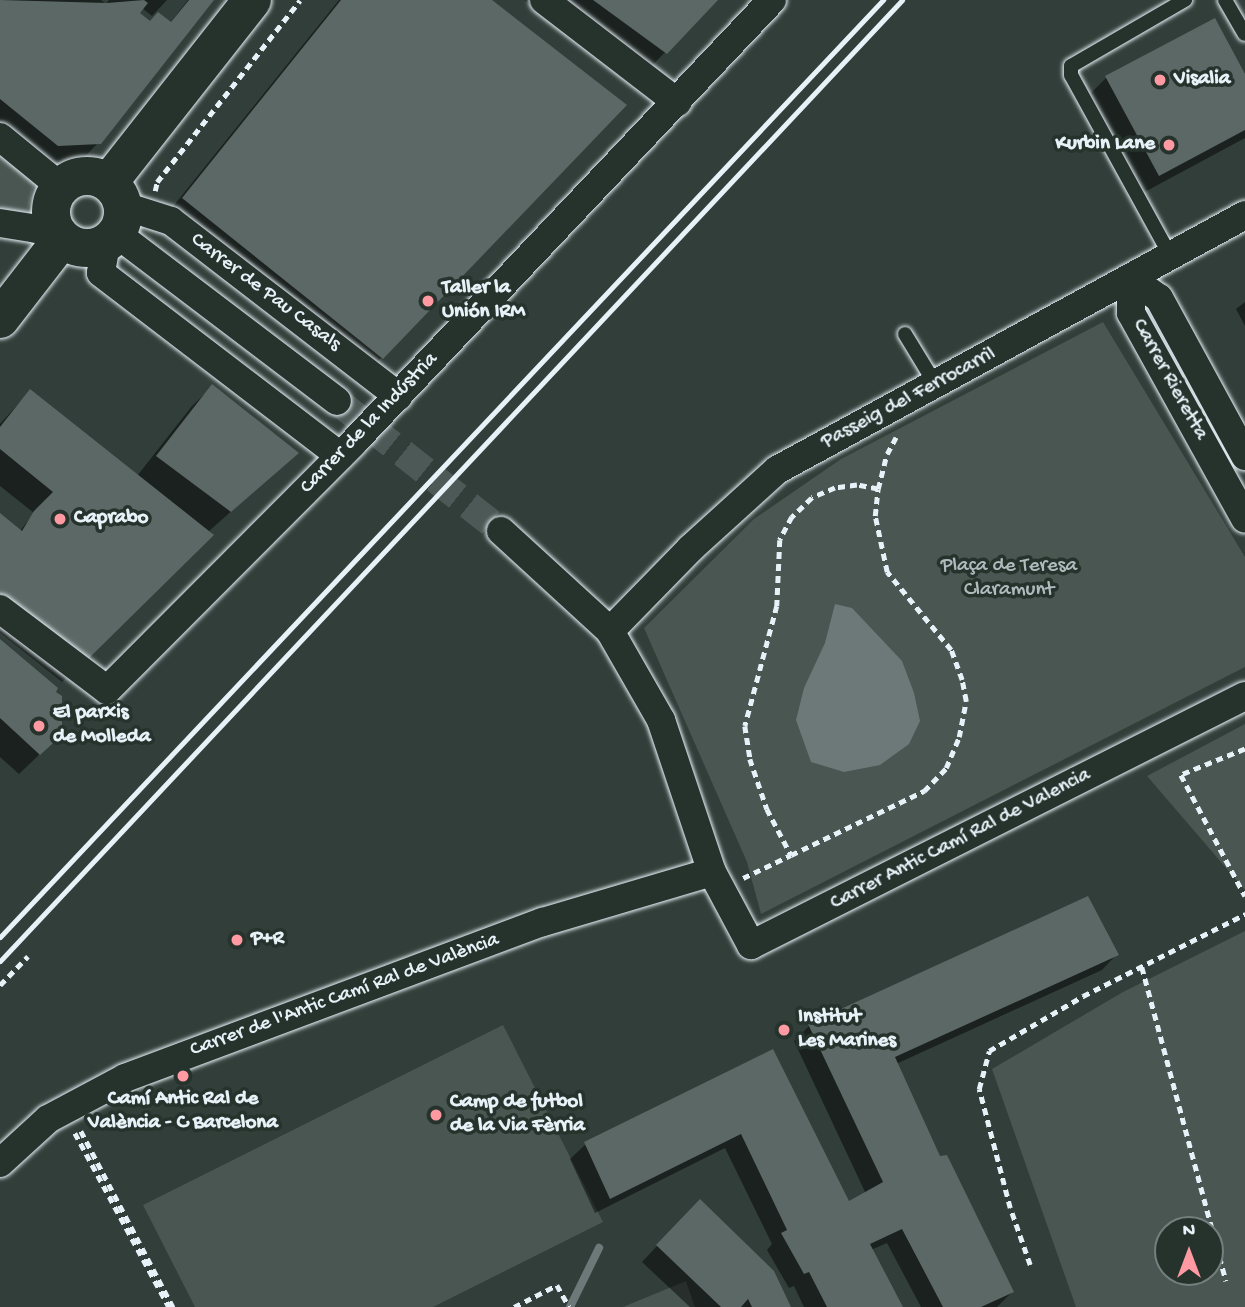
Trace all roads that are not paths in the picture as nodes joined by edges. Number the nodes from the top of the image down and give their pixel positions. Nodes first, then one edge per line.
1 (252, 0) edge
2 (544, 0) edge
3 (772, 0) edge
4 (1185, 0) edge
5 (1225, 0) edge
6 (1245, 34) edge
7 (677, 102) junction
8 (0, 137) edge
9 (61, 187) junction
10 (1245, 215) edge
11 (121, 216) junction
12 (0, 223) edge
13 (58, 233) junction
14 (1170, 255) junction
15 (1131, 278) junction
16 (0, 319) edge
17 (905, 334) dead end
18 (936, 385) junction
19 (398, 396) junction
20 (337, 401) tunnel mouth
21 (340, 456) junction
22 (1245, 456) edge
23 (1245, 519) edge
24 (501, 531) tunnel mouth
25 (0, 609) edge
26 (610, 631) junction
27 (1245, 696) edge
28 (717, 880) junction
29 (0, 1163) edge

1 - 11 street
2 - 7 street
3 - 7 street, Carrer de la Indústria
4 - 14 lane
5 - 6 lane
7 - 19 street, Carrer de la Indústria
8 - 9 street
9 - 11 street
9 - 13 street
10 - 14 street, Passeig del Ferrocarril
11 - 13 street
11 - 19 street, Carrer de Pau Casals
11 - 20 street, Carrer de Pau Casals
11 - 21 street
12 - 13 street
13 - 16 street
14 - 15 street, Passeig del Ferrocarril
15 - 18 street, Passeig del Ferrocarril
15 - 22 street, Carrer Rieretta
15 - 23 street, Carrer Rieretta
17 - 18 lane
18 - 26 street, Passeig del Ferrocarril
19 - 21 street, Carrer de la Indústria
21 - 25 street, Carrer de la Indústria
24 - 26 street
26 - 28 street
27 - 28 street, Carrer Antic Camí Ral de Valencia
28 - 29 street, Carrer de l'Antic Camí Ral de València

